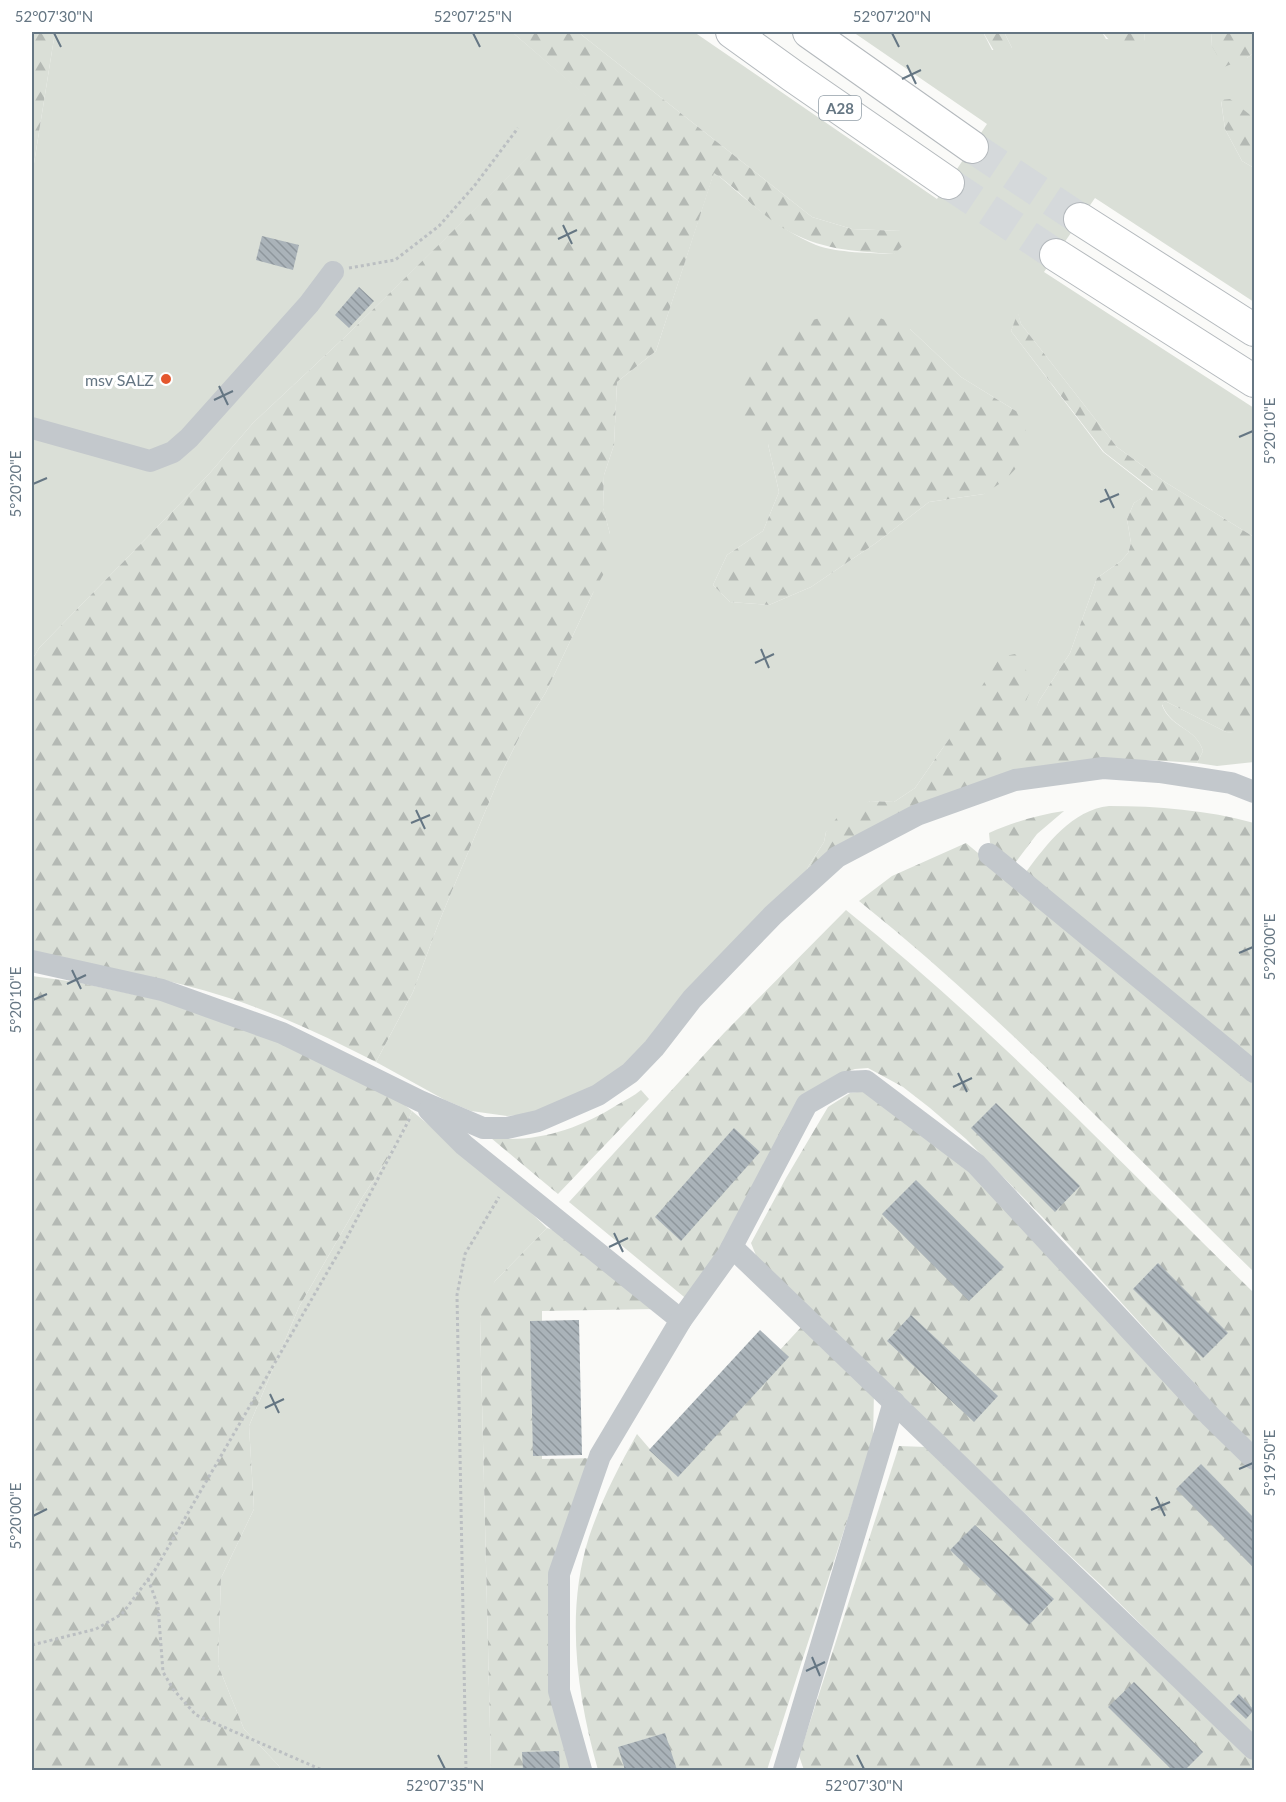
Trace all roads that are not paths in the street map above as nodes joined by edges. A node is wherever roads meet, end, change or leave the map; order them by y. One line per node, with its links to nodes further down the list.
1 (732, 32): 4 (highway, A28)
2 (809, 32): 3 (highway, A28)
3 (972, 147)
4 (948, 183)
5 (1080, 219): 8 (highway)
6 (1056, 255): 9 (highway)
7 (333, 272): 10 (lane)
8 (1254, 330)
9 (1254, 381)
10 (32, 428)
11 (1254, 792): 15 (lane)
12 (989, 854): 14 (lane)
13 (32, 961): 15 (lane)
14 (1254, 1072)
15 (420, 1101): 17 (lane)
16 (732, 1247): 17 (lane); 18 (lane); 19 (lane)
17 (681, 1320): 21 (lane)
18 (894, 1402): 20 (lane); 22 (lane)
19 (1254, 1459)
20 (1254, 1749)
21 (581, 1770)
22 (785, 1770)

